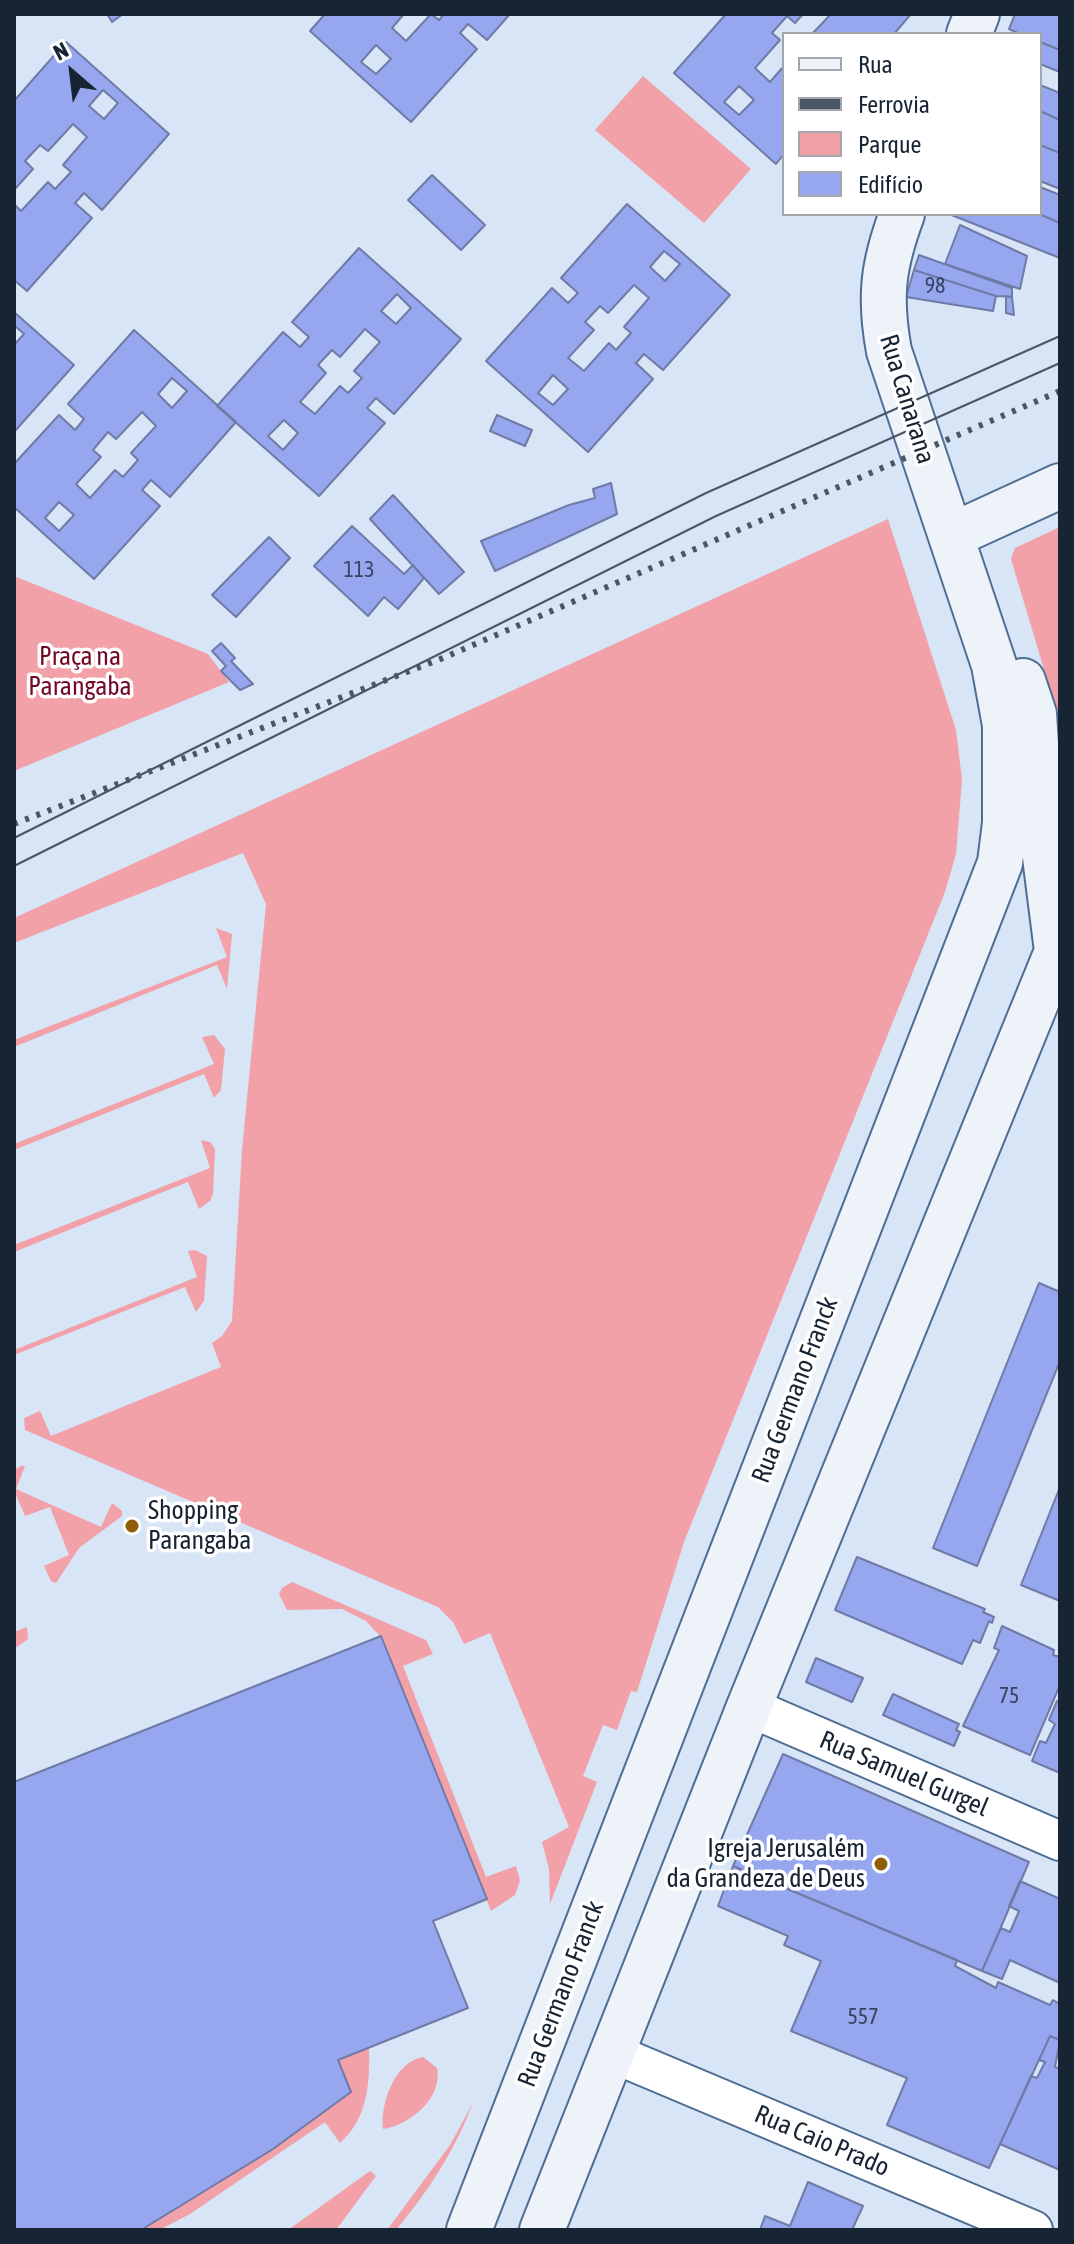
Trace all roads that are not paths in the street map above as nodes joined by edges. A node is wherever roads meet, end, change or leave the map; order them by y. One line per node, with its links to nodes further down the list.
1 (901, 216): 3 (main road, Rua Canarana)
2 (1060, 486): 3 (main road)
3 (951, 536): 4 (main road); 8 (main road, Rua Germano Franck)
4 (1059, 949): 5 (main road)
5 (749, 1707): 6 (street, Rua Samuel Gurgel); 7 (main road)
6 (1060, 1841)
7 (612, 2053): 9 (main road); 10 (street, Rua Caio Prado)
8 (469, 2230)
9 (542, 2230)
10 (1033, 2230)

